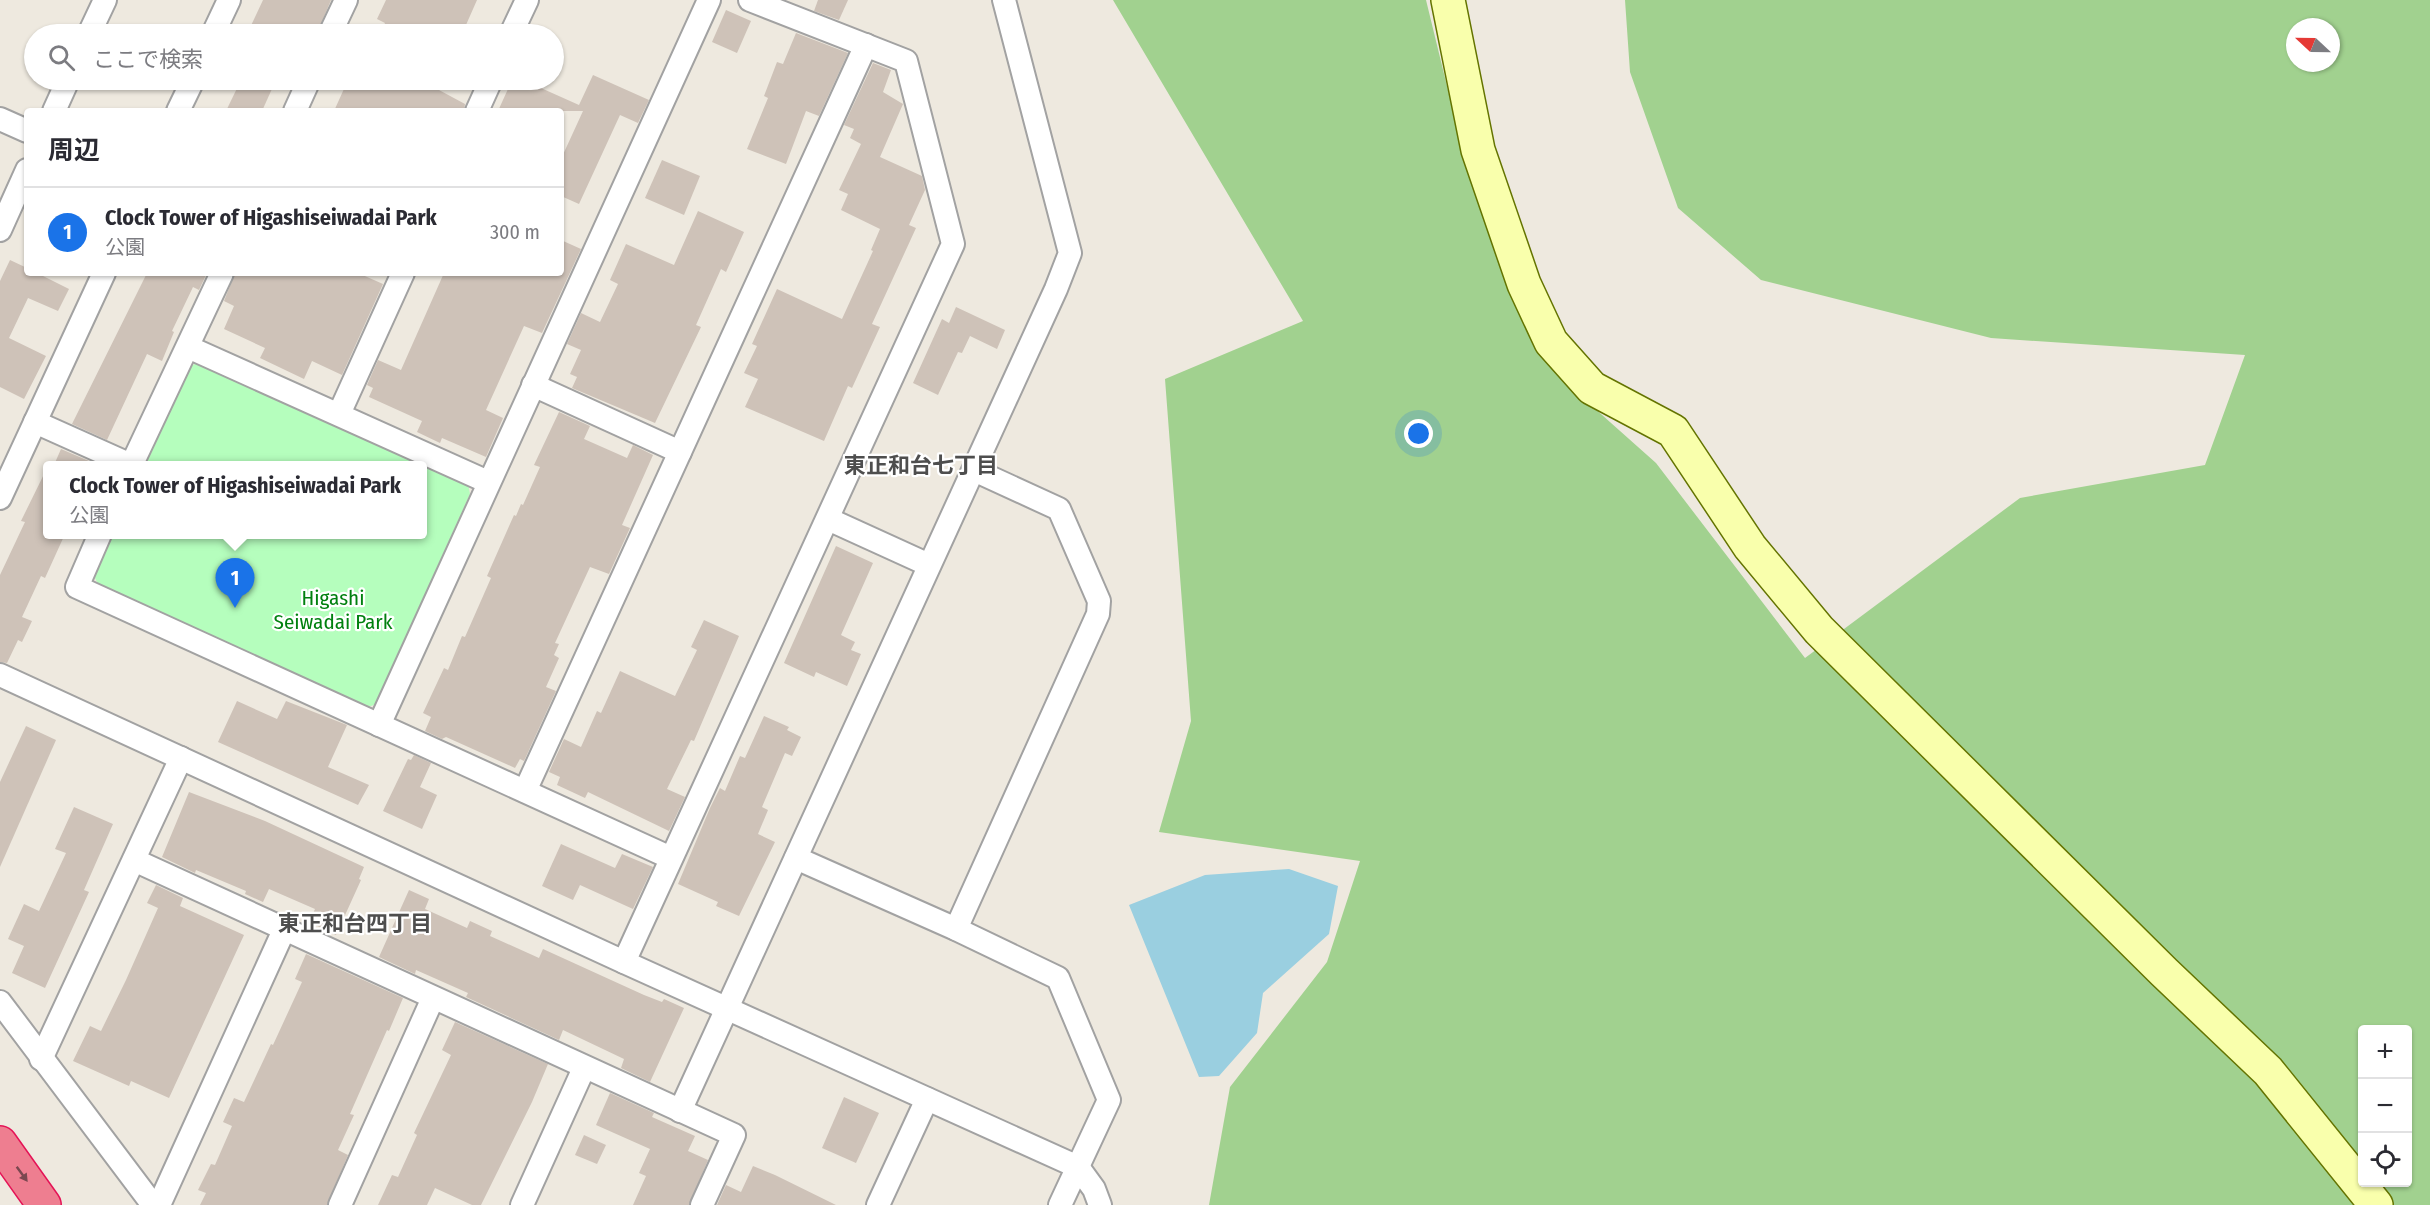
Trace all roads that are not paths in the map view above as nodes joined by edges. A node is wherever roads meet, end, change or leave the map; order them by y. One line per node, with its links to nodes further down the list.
1 (105, 0): 9 (street)
2 (229, 0): 10 (street)
3 (346, 0): 11 (street)
4 (527, 0): 12 (street)
5 (709, 0): 30 (street)
6 (750, 0): 13 (street)
7 (1004, 0): 36 (street)
8 (1448, 0): 70 (street)
9 (94, 24)
10 (218, 24)
11 (335, 24)
12 (516, 24)
13 (866, 45): 33 (street); 39 (street)
14 (63, 90): 18 (street)
15 (188, 90): 19 (street)
16 (304, 90): 20 (street)
17 (486, 90): 21 (street)
18 (55, 108)
19 (179, 108)
20 (296, 108)
21 (478, 108)
22 (0, 119): 23 (street)
23 (24, 130)
24 (24, 177): 25 (street)
25 (0, 230)
26 (103, 276): 32 (street)
27 (221, 276): 29 (street)
28 (402, 276): 31 (street)
29 (188, 347): 31 (street); 35 (street)
30 (533, 385): 33 (street); 37 (street)
31 (339, 414): 37 (street)
32 (35, 422): 34 (street); 38 (street)
33 (680, 452): 45 (street)
34 (122, 461)
35 (133, 461)
36 (974, 470): 41 (street); 49 (street)
37 (488, 482): 43 (street)
38 (0, 498)
39 (828, 519): 41 (street); 46 (street)
40 (98, 539): 43 (street)
41 (929, 565): 47 (street)
42 (0, 675): 44 (street)
43 (379, 725): 45 (street)
44 (181, 758): 48 (street); 51 (street)
45 (525, 791): 46 (street)
46 (671, 858): 51 (street)
47 (796, 858): 49 (street); 54 (street)
48 (134, 860): 50 (street); 55 (street)
49 (956, 929): 60 (street)
50 (284, 930): 52 (street); 63 (street)
51 (624, 962): 54 (street)
52 (433, 998): 56 (street); 64 (street)
53 (0, 1002): 55 (street)
54 (727, 1008): 57 (street); 58 (street)
55 (41, 1059): 62 (street)
56 (584, 1068): 58 (street); 65 (street)
57 (927, 1099): 60 (street); 67 (street)
58 (680, 1111): 66 (street)
59 (0, 1143): 61 (highway, one-way to 61)
60 (1078, 1167): 68 (street); 69 (street)
61 (44, 1205)
62 (153, 1205)
63 (159, 1205)
64 (340, 1205)
65 (522, 1205)
66 (702, 1205)
67 (879, 1205)
68 (1060, 1205)
69 (1100, 1205)
70 (2376, 1205)

